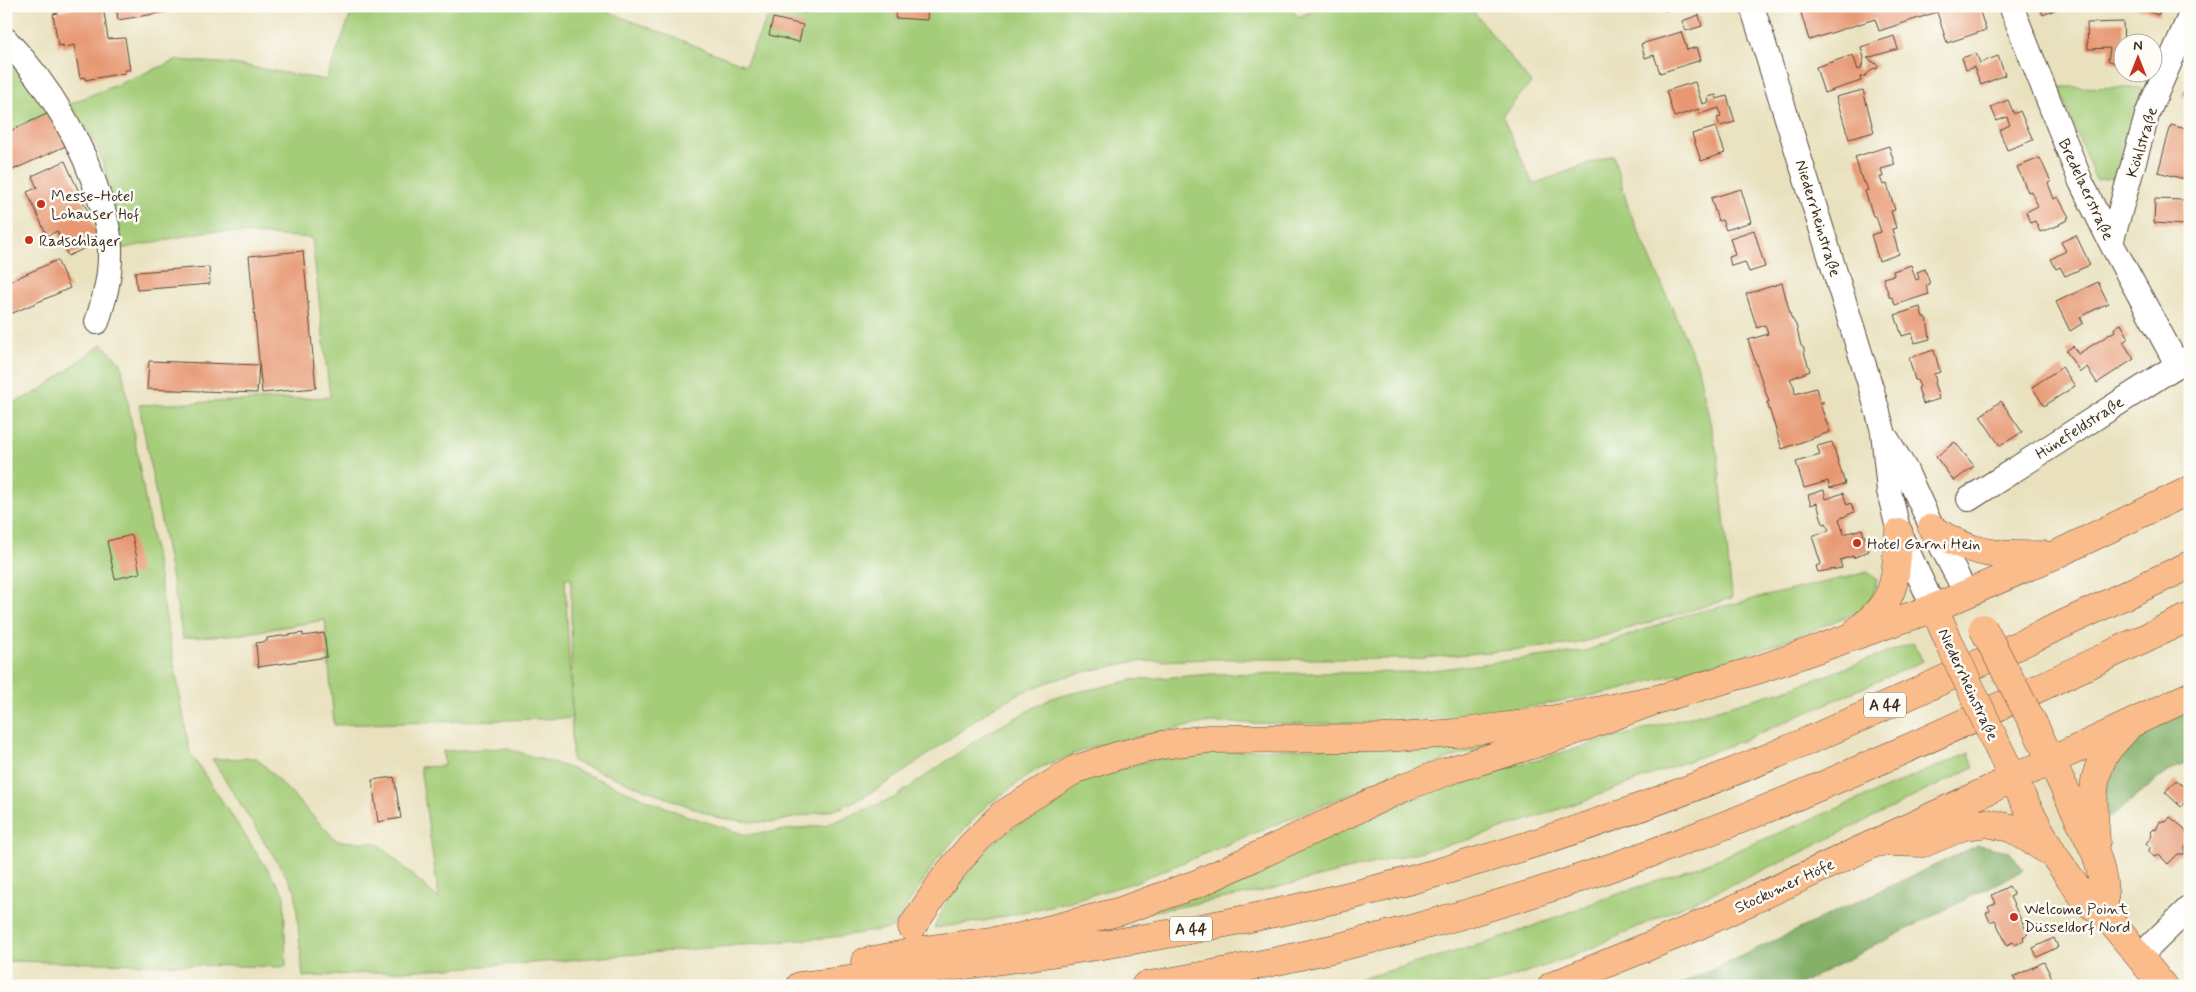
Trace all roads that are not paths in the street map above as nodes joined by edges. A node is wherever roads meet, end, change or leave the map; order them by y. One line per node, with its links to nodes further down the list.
1 (1752, 6): 8 (street, Niederrheinstraße)
2 (2012, 6): 5 (street, Bredelaerstraße)
3 (2190, 16): 5 (street, Köhlstraße)
4 (6, 40): 6 (street)
5 (2111, 243): 7 (street, Bredelaerstraße)
6 (97, 322)
7 (2183, 360): 10 (street, Hünefeldstraße)
8 (1883, 431): 11 (street, Niederrheinstraße); 12 (street, Niederrheinstraße)
9 (2190, 490): 13 (main road)
10 (1969, 499)
11 (1932, 528): 13 (main road); 15 (street, Niederrheinstraße)
12 (1899, 533): 16 (street, Niederrheinstraße); 18 (main road)
13 (2055, 555): 15 (main road)
14 (2190, 565): 32 (main road, A 44)
15 (1966, 593): 16 (main road); 22 (main road, Niederrheinstraße, bridge)
16 (1934, 608): 18 (main road); 23 (main road, Niederrheinstraße, bridge)
17 (2190, 617): 33 (main road)
18 (1849, 638): 20 (main road)
19 (2190, 696): 21 (main road, Stockumer Höfe)
20 (1662, 698): 29 (main road); 31 (main road)
21 (2130, 724): 22 (main road, Stockumer Höfe); 26 (main road)
22 (2051, 761): 23 (main road, Stockumer Höfe); 26 (main road, Niederrheinstraße)
23 (2013, 777): 24 (main road, Stockumer Höfe); 25 (main road, Niederrheinstraße)
24 (1875, 842): 25 (main road); 34 (main road, Stockumer Höfe)
25 (2053, 854): 28 (main road, Niederrheinstraße)
26 (2096, 854): 28 (main road, Niederrheinstraße)
27 (2190, 907): 30 (street)
28 (2104, 914): 30 (main road, Niederrheinstraße)
29 (912, 926)
30 (2139, 957): 35 (main road, Niederrheinstraße)
31 (784, 986)
32 (800, 986)
33 (1145, 986)
34 (1552, 986)
35 (2164, 986)

